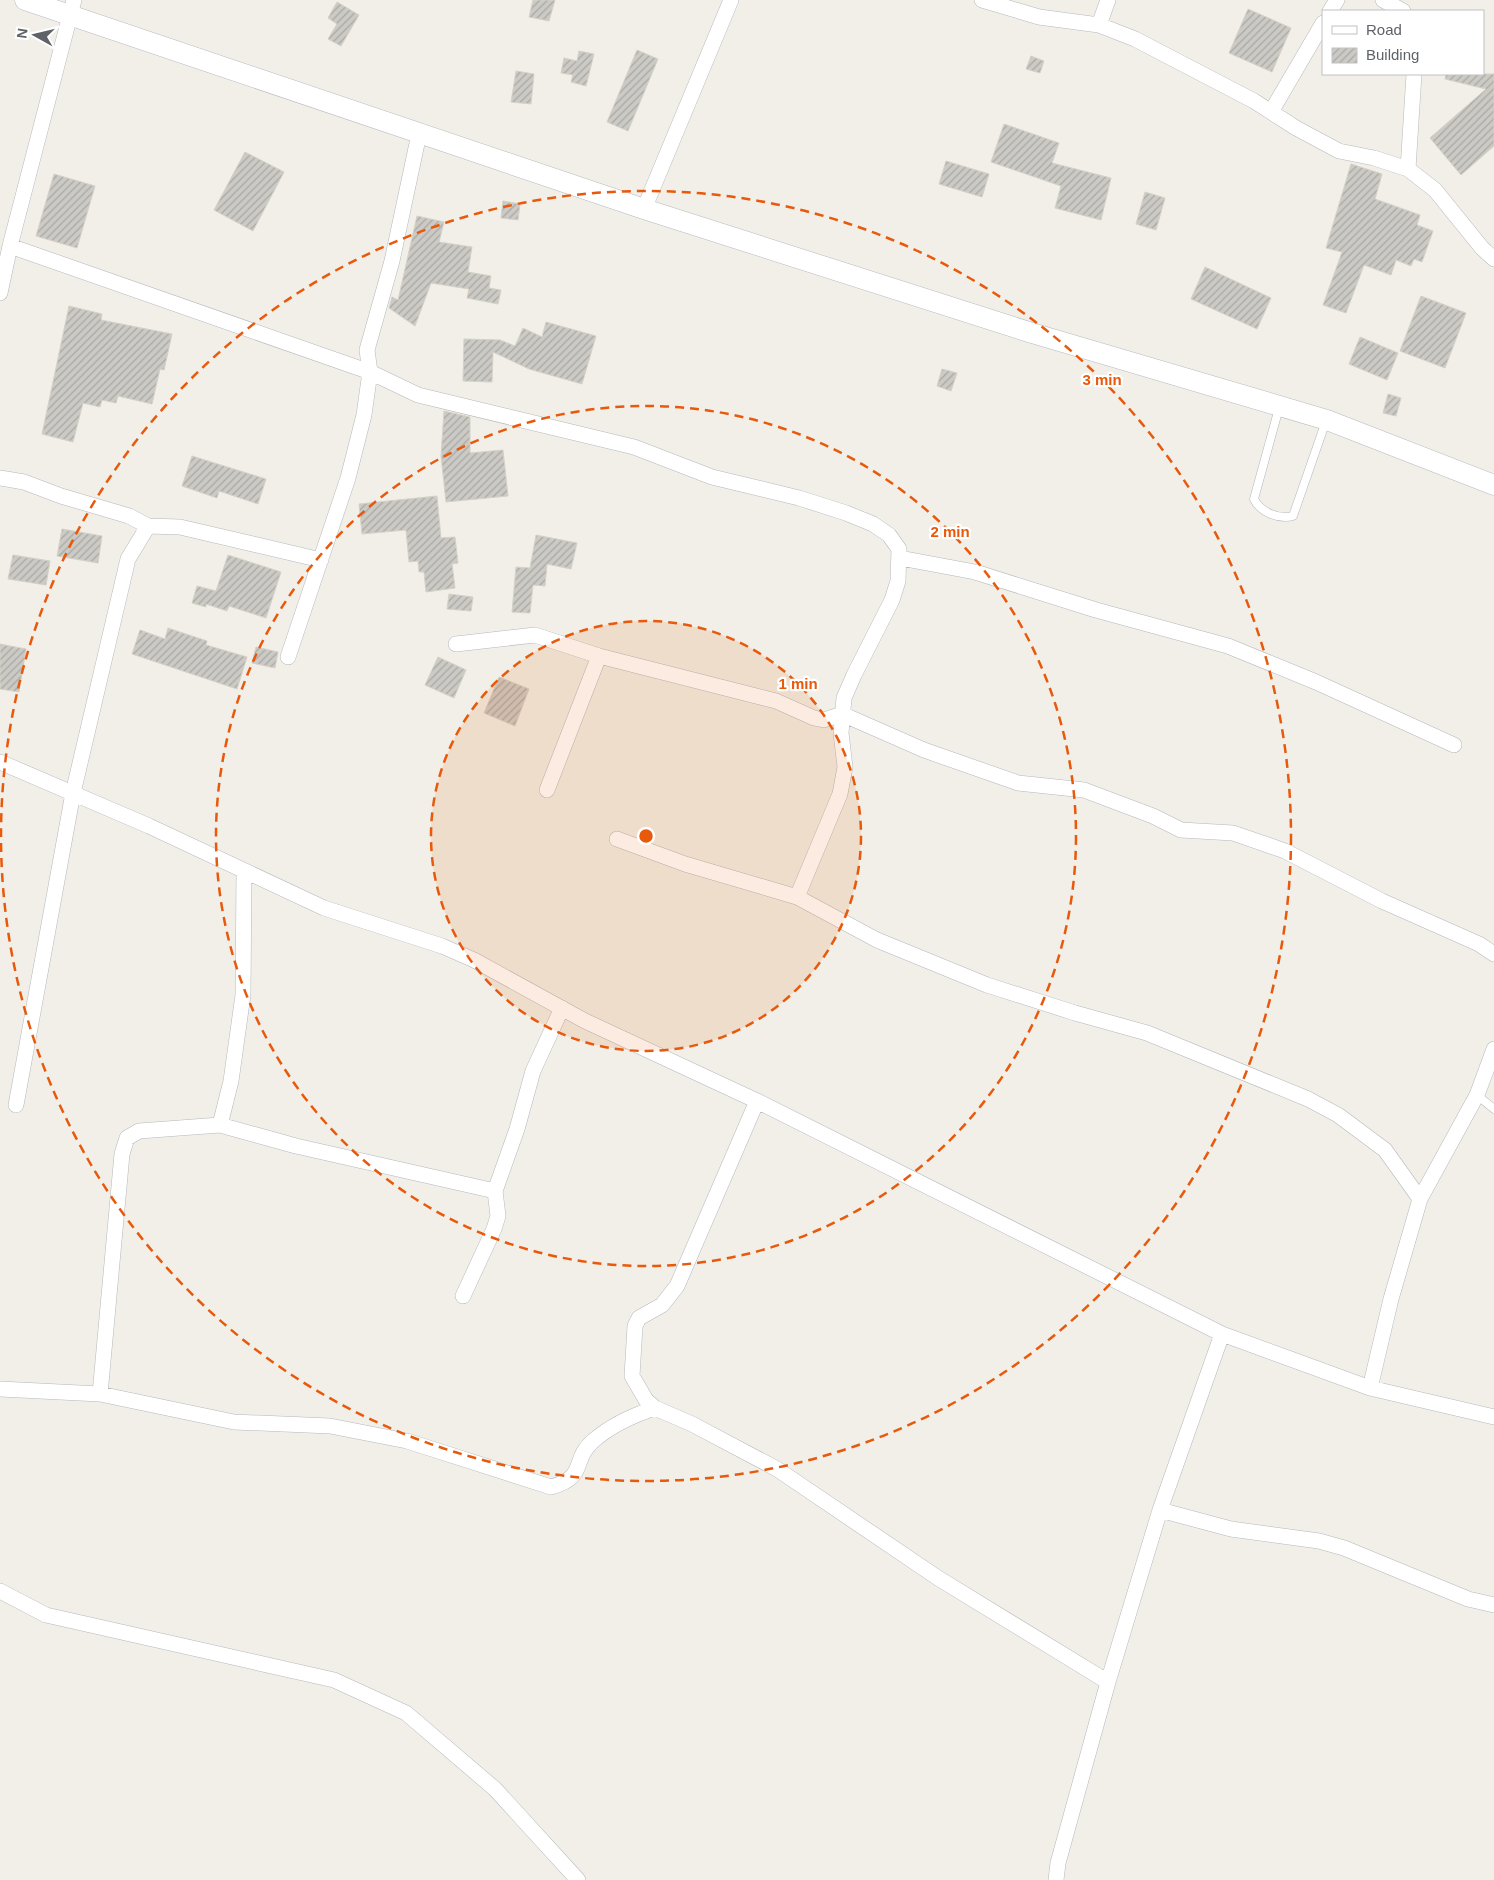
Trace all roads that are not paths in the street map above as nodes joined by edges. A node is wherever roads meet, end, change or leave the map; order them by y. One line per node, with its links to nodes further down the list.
1 (25, 0): 6 (main road)
2 (731, 0): 14 (street)
3 (982, 0): 8 (street)
4 (1108, 0): 8 (street)
5 (1383, 0): 7 (street)
6 (71, 8): 12 (main road); 15 (street)
7 (1401, 10)
8 (1099, 25): 11 (street)
9 (1322, 25): 11 (street)
10 (1414, 75): 13 (street)
11 (1271, 112): 13 (street)
12 (419, 134): 14 (main road); 18 (street)
13 (1408, 169): 16 (street)
14 (644, 209): 19 (main road)
15 (10, 246): 17 (street); 18 (street)
16 (1494, 259)
17 (0, 293)
18 (370, 372): 24 (street); 25 (street)
19 (1280, 406): 20 (main road); 20 (lane)
20 (1326, 420): 22 (main road)
21 (0, 478): 23 (street)
22 (1494, 485)
23 (148, 526): 25 (street); 33 (street)
24 (900, 558): 29 (street); 30 (street)
25 (321, 560): 28 (street)
26 (456, 644): 27 (street)
27 (599, 656): 29 (street); 32 (street)
28 (288, 657)
29 (842, 714): 36 (street); 37 (street)
30 (1454, 745)
31 (0, 762): 33 (street)
32 (548, 790)
33 (73, 793): 35 (street); 42 (street)
34 (618, 839): 36 (street)
35 (244, 871): 38 (street); 44 (street)
36 (797, 897): 46 (street)
37 (1494, 954)
38 (562, 1008): 41 (street); 45 (street)
39 (1494, 1049): 40 (street)
40 (1478, 1095): 43 (lane); 46 (street)
41 (756, 1101): 48 (street); 52 (street)
42 (16, 1105)
43 (1494, 1109)
44 (220, 1125): 45 (street); 51 (street)
45 (495, 1191): 47 (street)
46 (1420, 1199): 50 (street)
47 (463, 1296)
48 (1222, 1334): 50 (street); 54 (street)
49 (0, 1388): 51 (street)
50 (1370, 1388): 53 (street)
51 (100, 1394): 52 (street)
52 (655, 1408): 57 (street)
53 (1494, 1417)
54 (1160, 1510): 56 (street); 57 (street)
55 (0, 1591): 58 (street)
56 (1494, 1605)
57 (1108, 1682): 59 (street)
58 (578, 1880)
59 (1056, 1880)

